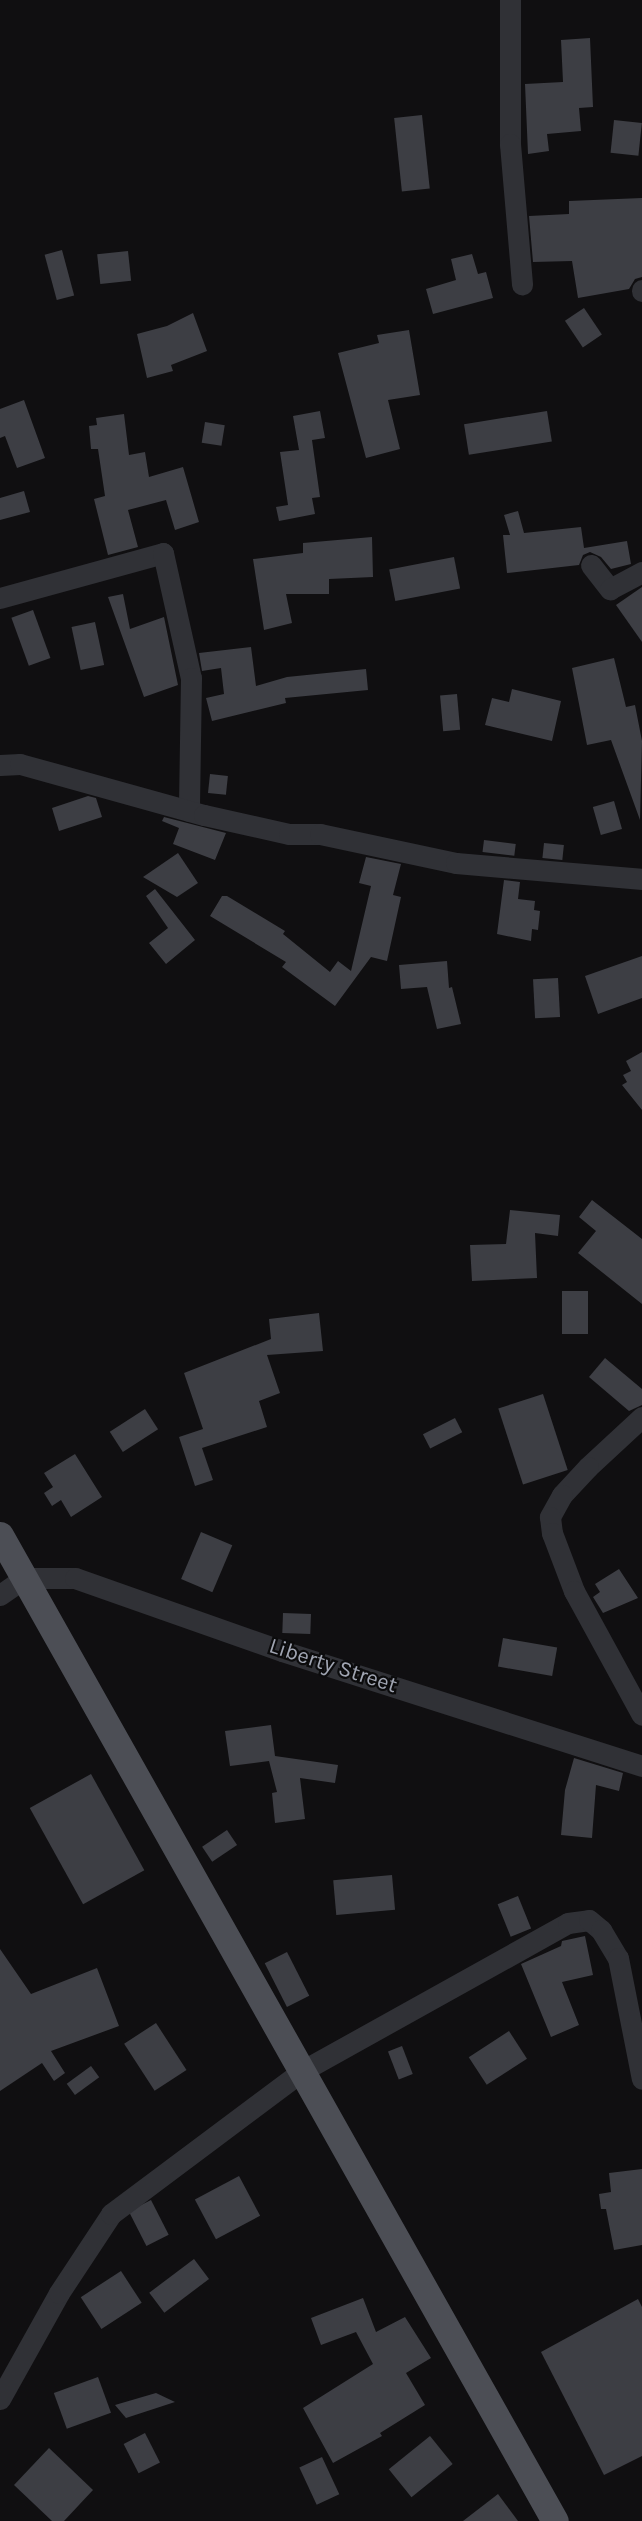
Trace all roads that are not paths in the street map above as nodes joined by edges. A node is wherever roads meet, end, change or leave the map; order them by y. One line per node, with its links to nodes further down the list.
1 (510, 0): 2 (street)
2 (522, 284)
3 (591, 565): 4 (street)
4 (642, 572)
5 (0, 598): 7 (street)
6 (0, 765): 7 (street)
7 (189, 811): 8 (street)
8 (642, 879)
9 (642, 1417): 13 (street)
10 (0, 1535): 11 (main road)
11 (24, 1578): 12 (street); 14 (street, Liberty Street); 15 (main road)
12 (0, 1595)
13 (642, 1715)
14 (642, 1766)
15 (302, 2071): 16 (street); 17 (street); 18 (main road)
16 (642, 2079)
17 (0, 2399)
18 (555, 2521)

